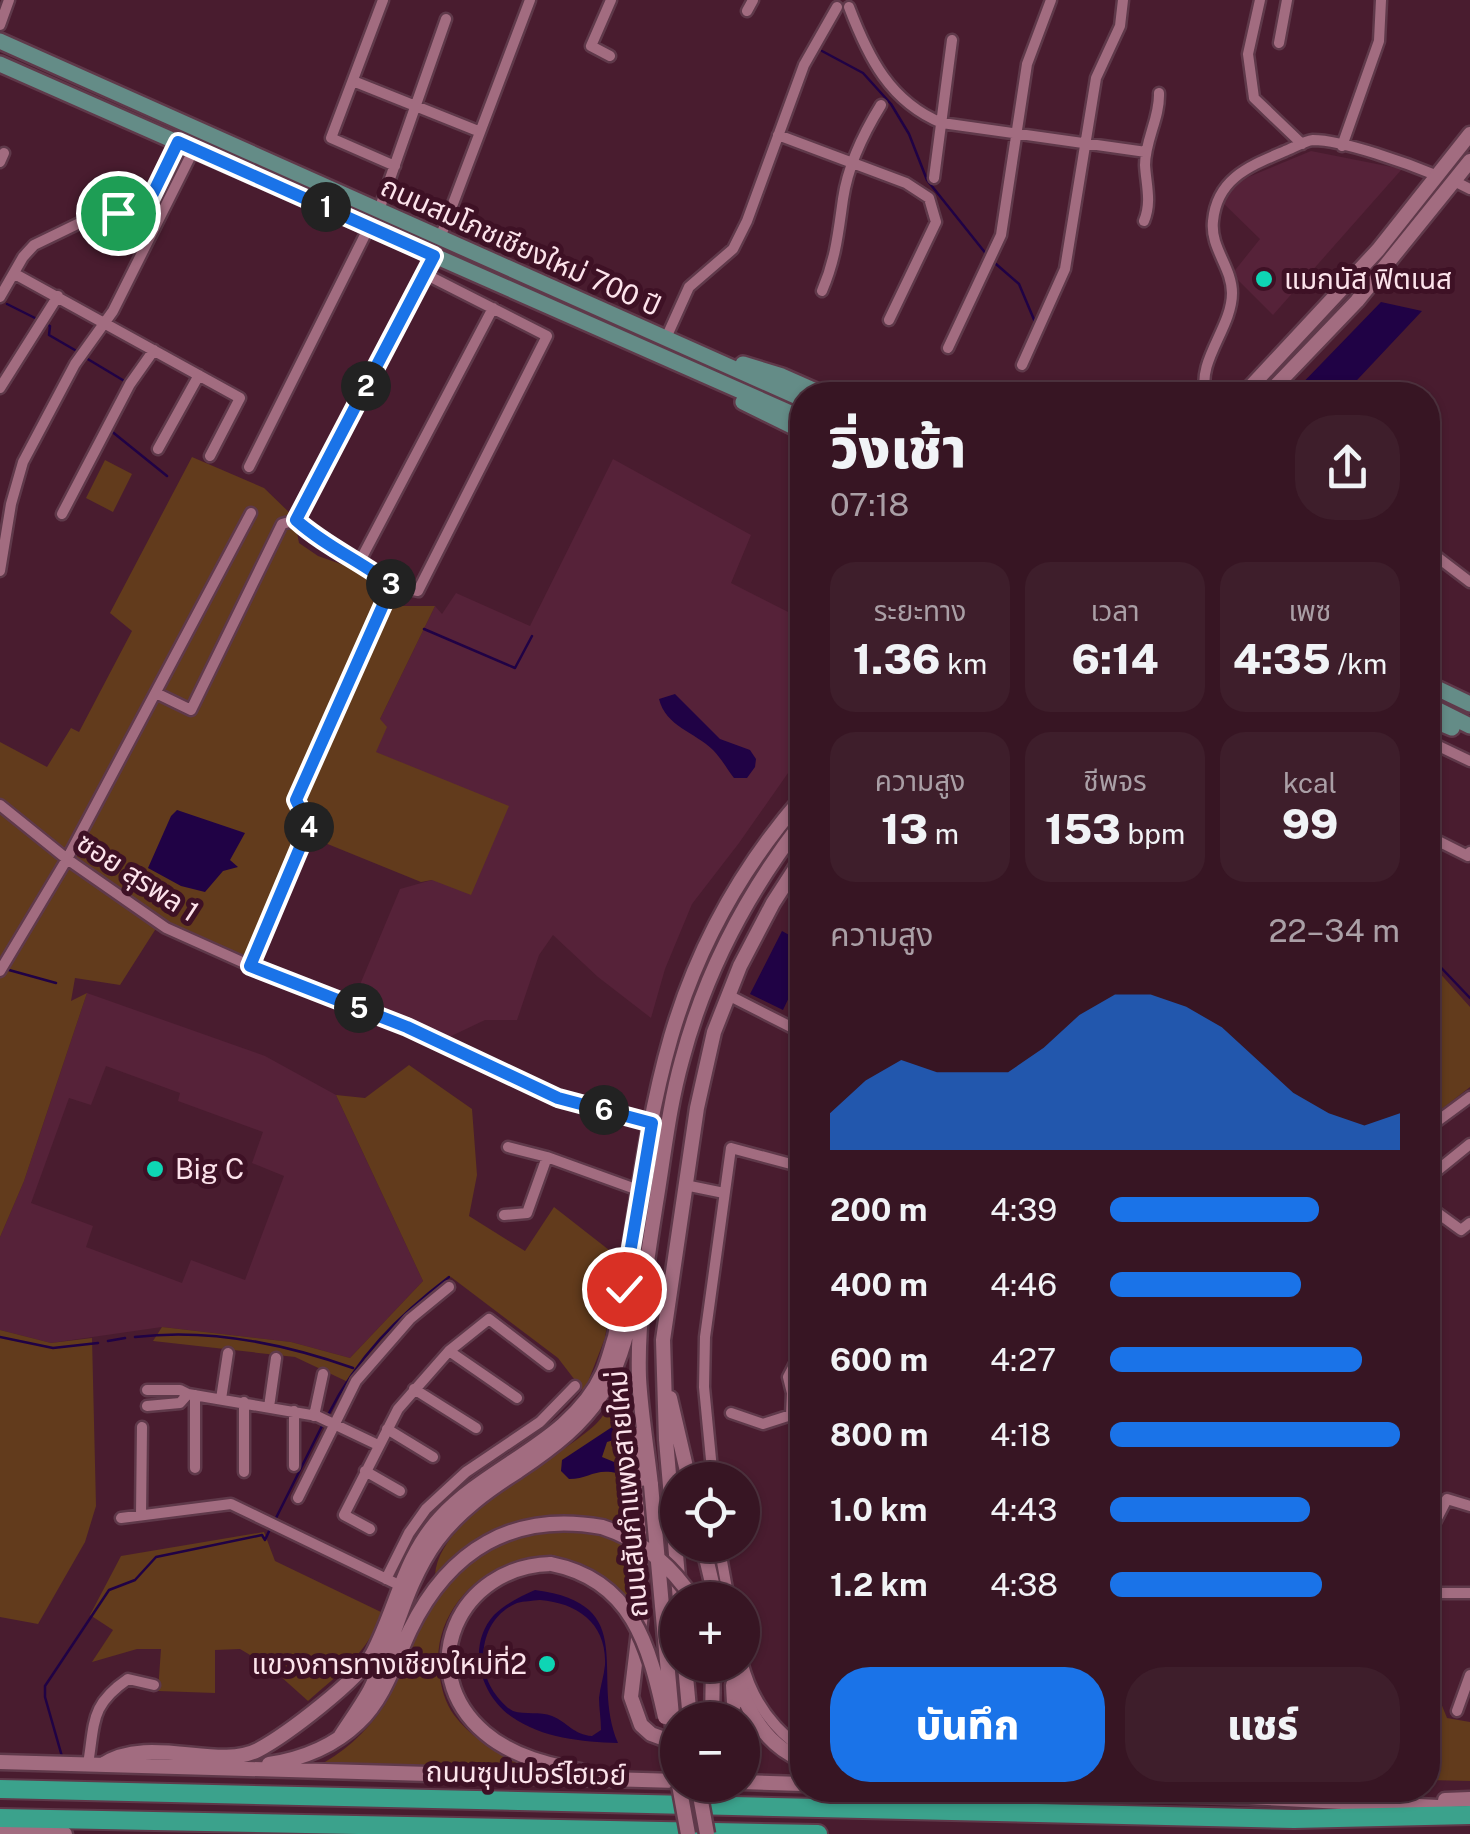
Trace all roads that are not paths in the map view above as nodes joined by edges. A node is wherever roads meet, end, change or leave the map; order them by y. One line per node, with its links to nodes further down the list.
1 (9, 0): 12 (street)
2 (383, 0): 18 (street)
3 (530, 0): 23 (street)
4 (1052, 0): 24 (street)
5 (1123, 0): 28 (street)
6 (1260, 0): 29 (street)
7 (1288, 0): 15 (street)
8 (1381, 0): 30 (street)
9 (610, 4): 16 (street)
10 (843, 4): 22 (street); 26 (street)
11 (446, 19): 21 (street)
12 (0, 25)
13 (952, 40): 22 (street)
14 (0, 41): 40 (main road, ถนนสมโภชเชียงใหม่ 700 ปี)
15 (1279, 43)
16 (610, 56)
17 (0, 64): 27 (main road, ถนนสมโภชเชียงใหม่ 700 ปี)
18 (353, 81): 21 (street); 35 (street)
19 (1160, 93): 32 (street)
20 (881, 105): 34 (street)
21 (416, 106): 23 (street); 35 (street)
22 (942, 123): 24 (street); 37 (street)
23 (478, 131): 43 (street)
24 (1017, 134): 28 (street); 55 (street)
25 (1470, 134): 36 (main road)
26 (778, 135): 34 (street); 54 (street)
27 (178, 142): 31 (main road, ถนนสมโภชเชียงใหม่ 700 ปี); 46 (street)
28 (1086, 144): 32 (street); 57 (street)
29 (1302, 144): 30 (street); 61 (street)
30 (1342, 146): 36 (street)
31 (194, 150): 42 (main road, ถนนสมโภชเชียงใหม่ 700 ปี); 53 (street)
32 (1146, 152): 41 (street)
33 (1470, 161): 38 (main road)
34 (852, 163): 48 (street); 52 (street)
35 (395, 166): 40 (street)
36 (1438, 176): 44 (main road)
37 (934, 178)
38 (1454, 181): 39 (street); 44 (main road)
39 (1470, 189)
40 (379, 210): 43 (main road, ถนนสมโภชเชียงใหม่ 700 ปี)
41 (1144, 220)
42 (369, 226): 45 (main road, ถนนสมโภชเชียงใหม่ 700 ปี); 70 (street)
43 (440, 238): 54 (main road, ถนนสมโภชเชียงใหม่ 700 ปี)
44 (1394, 243): 62 (main road); 63 (main road)
45 (434, 256): 47 (street); 58 (main road, ถนนสมโภชเชียงใหม่ 700 ปี)
46 (15, 274): 49 (street); 50 (street)
47 (424, 274): 51 (street); 73 (street)
48 (822, 291)
49 (58, 296): 53 (street); 64 (street)
50 (0, 297)
51 (493, 308): 74 (street); 78 (street)
52 (890, 320)
53 (106, 322): 56 (street); 76 (street)
54 (666, 338): 58 (main road, ถนนสมโภชเชียงใหม่ 700 ปี)
55 (948, 348)
56 (154, 350): 59 (street); 72 (street)
57 (1022, 365)
58 (706, 366): 60 (main road); 65 (main road, ถนนสมโภชเชียงใหม่ 700 ปี); 66 (main road, ถนนสมโภชเชียงใหม่ 700 ปี); 67 (main road)
59 (200, 375): 68 (street); 69 (street)
60 (794, 382)
61 (1203, 382)
62 (1255, 382)
63 (1279, 382)
64 (0, 388)
65 (790, 395)
66 (790, 412)
67 (790, 425)
68 (158, 450)
69 (210, 456)
70 (249, 467)
71 (251, 513): 81 (street)
72 (62, 514)
73 (296, 520): 74 (street); 81 (street)
74 (360, 561): 78 (street)
75 (1440, 562): 77 (street)
76 (0, 571)
77 (1470, 582)
78 (392, 585): 100 (street)
79 (1440, 683): 82 (main road)
80 (1440, 690): 82 (main road)
81 (158, 694): 95 (street)
82 (1466, 702)
83 (1440, 713): 85 (main road)
84 (1440, 721): 85 (main road)
85 (1470, 729)
86 (1440, 747): 87 (street)
87 (1470, 761)
88 (0, 805): 95 (street, ซอย สุรพล 1)
89 (790, 812): 91 (main road)
90 (790, 817): 91 (main road)
91 (781, 822): 99 (main road)
92 (790, 838): 103 (main road, ถนนสันกำแพงสายใหม่)
93 (1440, 842): 94 (street)
94 (1470, 852)
95 (67, 860): 100 (street, ซอย สุรพล 1); 101 (street)
96 (790, 874): 97 (main road, ถนนสันกำแพงสายใหม่)
97 (786, 880): 98 (street); 102 (main road, ถนนสันกำแพงสายใหม่)
98 (790, 882)
99 (700, 958): 103 (main road); 107 (main road)
100 (250, 966): 107 (street, ซอย สุรพล 1)
101 (0, 971)
102 (728, 995): 104 (street); 114 (main road, ถนนสันกำแพงสายใหม่)
103 (696, 1015): 105 (main road, ถนนสันกำแพงสายใหม่)
104 (790, 1026)
105 (674, 1091): 107 (main road); 120 (main road, ถนนสันกำแพงสายใหม่)
106 (1470, 1097): 108 (street)
107 (653, 1118): 115 (main road)
108 (1440, 1119)
109 (1470, 1144): 113 (street)
110 (508, 1147): 111 (street)
111 (547, 1157): 115 (street); 118 (street)
112 (790, 1164): 116 (street)
113 (1440, 1168)
114 (685, 1185): 116 (street); 125 (main road, ถนนสันกำแพงสายใหม่)
115 (641, 1191): 142 (main road)
116 (724, 1193): 150 (street)
117 (1440, 1213): 119 (street)
118 (504, 1215)
119 (1466, 1227)
120 (651, 1238): 128 (main road, ถนนสันกำแพงสายใหม่); 175 (main road)
121 (449, 1286): 143 (street)
122 (449, 1351): 126 (street); 130 (street); 133 (street)
123 (228, 1353): 134 (street)
124 (276, 1358): 137 (street)
125 (662, 1363): 149 (main road); 163 (main road, ถนนสันกำแพงสายใหม่, bridge)
126 (550, 1365)
127 (323, 1374): 140 (street)
128 (639, 1380): 172 (main road, ถนนสันกำแพงสายใหม่, bridge); 174 (main road)
129 (575, 1386): 142 (street)
130 (414, 1389): 145 (street); 146 (street)
131 (147, 1390): 132 (street)
132 (191, 1394): 134 (street); 136 (street); 152 (street)
133 (517, 1398)
134 (221, 1399): 135 (street)
135 (244, 1402): 137 (street); 154 (street)
136 (147, 1406)
137 (270, 1406): 138 (street)
138 (294, 1411): 140 (street); 151 (street)
139 (731, 1412): 141 (street)
140 (315, 1416): 143 (street)
141 (790, 1418)
142 (555, 1420): 162 (main road)
143 (331, 1423): 147 (street); 156 (street)
144 (142, 1427): 159 (street)
145 (476, 1428)
146 (387, 1429): 147 (street); 148 (street)
147 (378, 1445): 153 (street)
148 (434, 1457)
149 (685, 1462)
150 (711, 1462)
151 (294, 1466)
152 (196, 1468)
153 (365, 1471): 155 (street); 161 (street)
154 (244, 1472)
155 (400, 1491)
156 (298, 1498)
157 (1470, 1506): 158 (street)
158 (1440, 1513)
159 (141, 1515): 160 (street); 162 (street)
160 (121, 1518)
161 (370, 1529)
162 (392, 1582): 179 (main road)
163 (678, 1582)
164 (680, 1582): 175 (main road, bridge)
165 (1440, 1593): 166 (street)
166 (1470, 1593)
167 (1470, 1675): 173 (street)
168 (737, 1682): 177 (main road)
169 (751, 1682): 176 (street)
170 (154, 1685): 179 (street)
171 (661, 1702): 182 (main road, bridge)
172 (671, 1702)
173 (1457, 1711)
174 (660, 1737)
175 (340, 1738): 180 (main road)
176 (790, 1740)
177 (790, 1753)
178 (0, 1762): 179 (main road)
179 (95, 1764): 180 (main road)
180 (200, 1768): 182 (main road)
181 (660, 1779): 182 (main road)
182 (642, 1780)
183 (760, 1783): 184 (main road)
184 (790, 1784)
185 (0, 1789): 194 (highway, ถนนซุปเปอร์ไฮเวย์)
186 (1470, 1799): 187 (main road)
187 (1440, 1800)
188 (682, 1802): 198 (main road, ถนนสันกำแพงสายใหม่, bridge)
189 (702, 1802): 199 (main road, bridge)
190 (709, 1802): 199 (main road, bridge)
191 (1359, 1802): 193 (main road)
192 (1409, 1802): 193 (main road)
193 (1389, 1803): 194 (main road)
194 (1470, 1812)
195 (0, 1818): 200 (highway, ถนนซุปเปอร์ไฮเวย์)
196 (0, 1832): 197 (main road)
197 (65, 1834)
198 (688, 1834)
199 (709, 1834)
200 (818, 1834)

